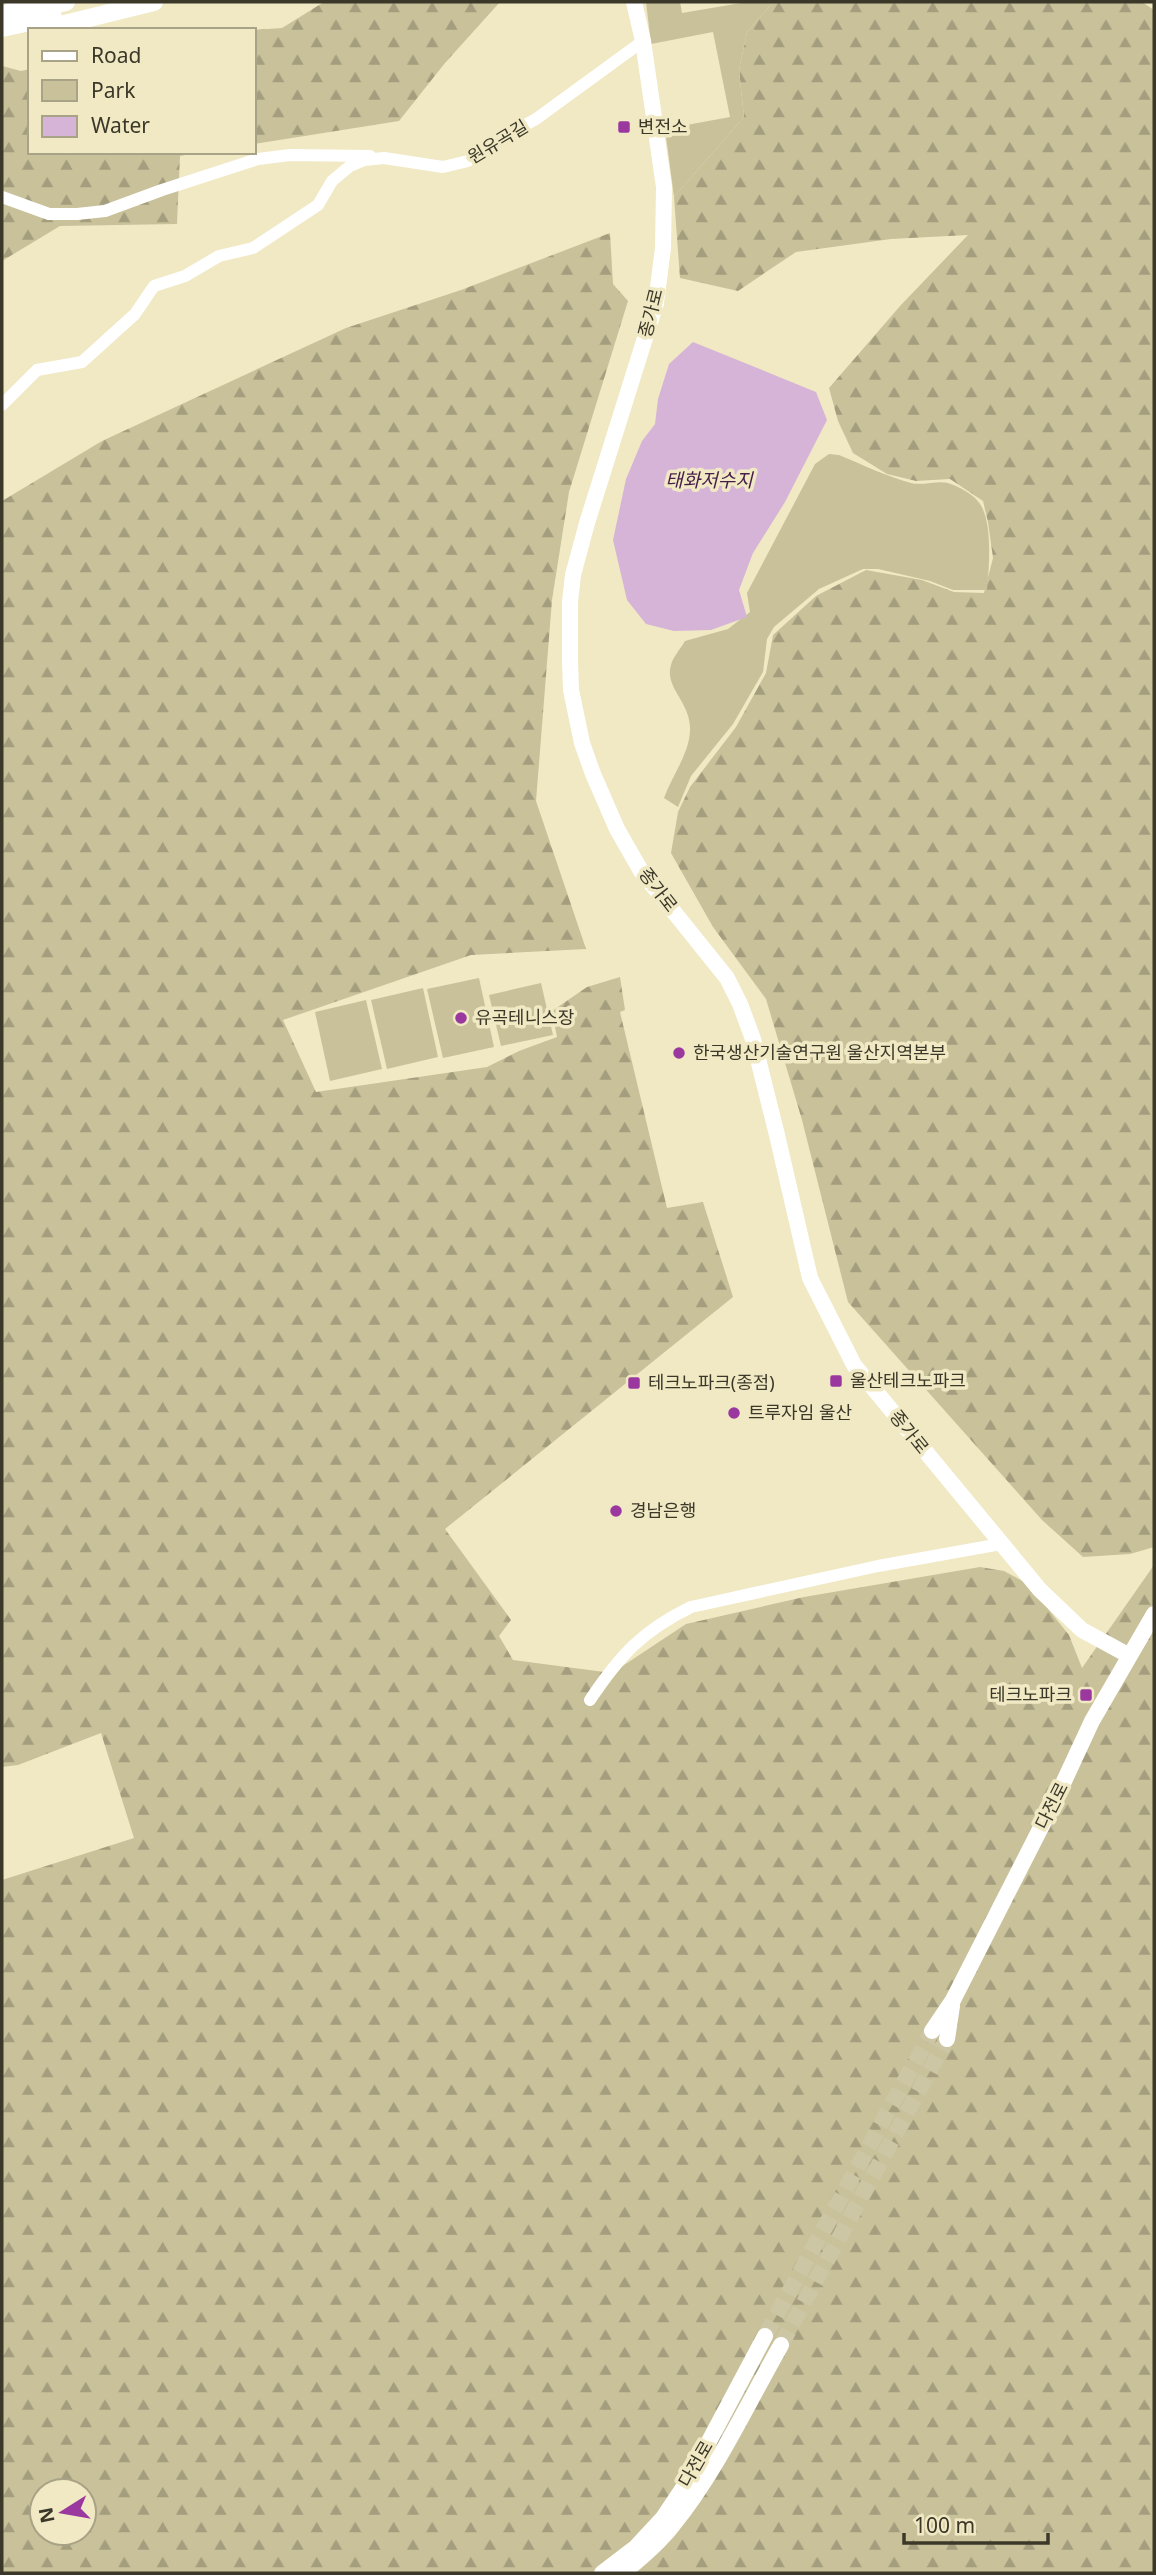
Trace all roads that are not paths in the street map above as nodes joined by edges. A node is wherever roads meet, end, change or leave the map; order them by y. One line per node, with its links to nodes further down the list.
1 (30, 2): 6 (highway)
2 (66, 2): 6 (highway)
3 (115, 2): 7 (highway)
4 (154, 2): 8 (highway)
5 (634, 2): 11 (main road, 종가로)
6 (2, 17)
7 (2, 28)
8 (48, 28)
9 (28, 32): 10 (highway)
10 (2, 35)
11 (643, 41): 12 (street, 원유곡길); 15 (main road, 종가로)
12 (384, 158): 13 (street); 14 (street, 원유곡길)
13 (2, 197)
14 (2, 405)
15 (1000, 1544): 17 (main road, 종가로); 18 (street)
16 (1154, 1614): 17 (main road, 다전로)
17 (1128, 1655): 19 (main road, 다전로)
18 (590, 1700)
19 (953, 2000): 20 (main road, 다전로); 21 (main road, 다전로)
20 (932, 2031)
21 (947, 2039)
22 (765, 2336): 24 (main road, 다전로)
23 (780, 2345): 25 (main road, 다전로)
24 (602, 2573)
25 (623, 2573)

